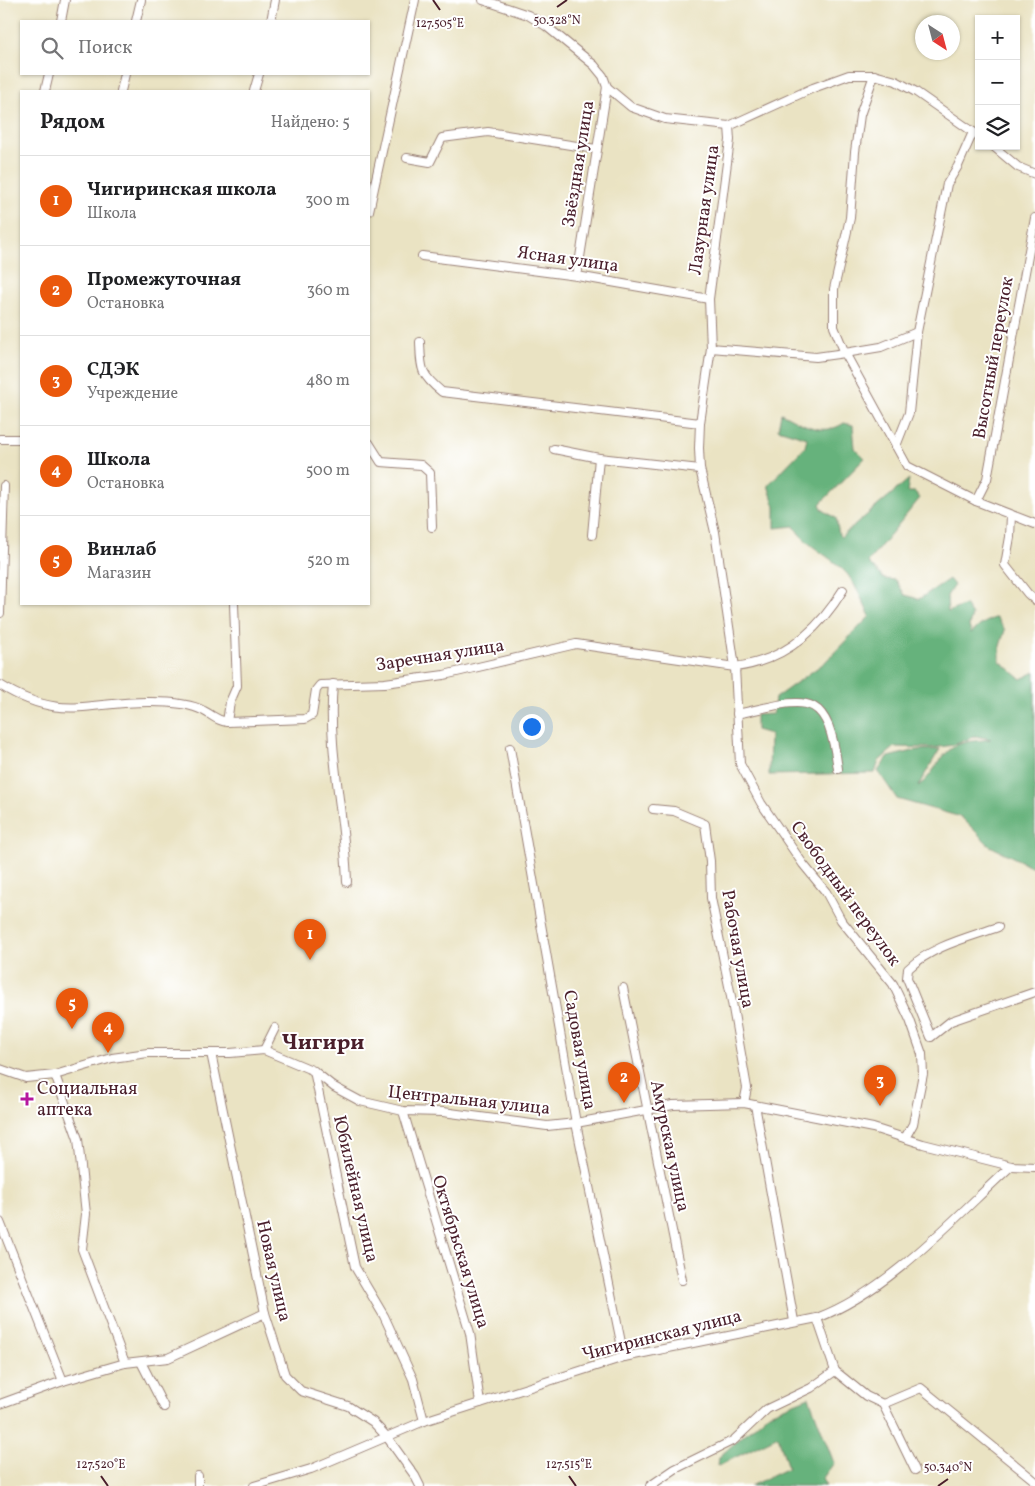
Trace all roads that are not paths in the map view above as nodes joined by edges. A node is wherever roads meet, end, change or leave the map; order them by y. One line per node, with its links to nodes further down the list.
1 (66, 0): 6 (street)
2 (141, 0): 7 (street)
3 (275, 0): 8 (street)
4 (415, 0): 24 (street)
5 (483, 0): 13 (street)
6 (61, 20)
7 (136, 20)
8 (271, 20)
9 (49, 75): 14 (street)
10 (125, 75): 15 (street)
11 (259, 75): 16 (street)
12 (874, 75): 17 (street); 18 (street); 32 (street)
13 (607, 88): 17 (street); 20 (street, Звёздная улица)
14 (45, 90)
15 (121, 90)
16 (254, 90)
17 (729, 126): 28 (street, Лазурная улица)
18 (975, 133)
19 (975, 136): 29 (street)
20 (596, 149): 22 (street); 27 (street, Звёздная улица)
21 (998, 150): 23 (street)
22 (407, 158)
23 (1035, 174)
24 (370, 206)
25 (1035, 218): 42 (street, Высотный переулок)
26 (422, 256): 27 (street, Ясная улица)
27 (577, 276): 28 (street, Ясная улица)
28 (709, 298): 31 (street)
29 (917, 332): 32 (street); 37 (street)
30 (420, 342): 33 (street)
31 (711, 348): 32 (street); 33 (street)
32 (845, 353): 37 (street)
33 (700, 424): 40 (street)
34 (0, 439): 35 (street)
35 (20, 439)
36 (370, 445): 45 (street)
37 (896, 446): 42 (street)
38 (554, 449): 39 (street)
39 (599, 458): 40 (street); 46 (street)
40 (700, 469): 51 (street)
41 (4, 486): 50 (street)
42 (976, 501): 43 (street)
43 (1011, 515): 44 (street); 48 (street)
44 (1035, 524)
45 (432, 527)
46 (592, 535)
47 (842, 590): 51 (street, Заречная улица)
48 (1035, 600)
49 (234, 605): 55 (street)
50 (0, 613)
51 (735, 667): 52 (street, Заречная улица); 54 (street, Свободный переулок)
52 (333, 684): 55 (street); 59 (street)
53 (0, 685): 55 (street)
54 (738, 714): 57 (street); 74 (street, Свободный переулок)
55 (227, 722)
56 (510, 748): 73 (street, Садовая улица)
57 (838, 769)
58 (653, 809): 69 (street, Рабочая улица)
59 (347, 882)
60 (998, 927): 62 (street)
61 (623, 988): 71 (street, Амурская улица)
62 (1035, 992)
63 (275, 1028): 64 (street)
64 (264, 1050): 65 (street, Центральная улица); 67 (street, Центральная улица)
65 (211, 1053): 68 (street, Центральная улица); 79 (street, Новая улица)
66 (0, 1069): 68 (street, Центральная улица)
67 (314, 1071): 72 (street, Центральная улица); 91 (street, Юбилейная улица)
68 (55, 1075): 84 (street)
69 (744, 1103): 70 (street, Центральная улица); 71 (street, Центральная улица)
70 (755, 1105): 74 (street, Центральная улица); 81 (street)
71 (646, 1110): 73 (street, Центральная улица); 78 (street, Амурская улица)
72 (403, 1111): 73 (street, Центральная улица); 88 (street, Октябрьская улица)
73 (576, 1123): 82 (street, Садовая улица)
74 (905, 1138): 75 (street, Центральная улица)
75 (1012, 1166): 76 (street, Центральная улица); 80 (street, Чигиринская улица)
76 (1035, 1167)
77 (0, 1222): 86 (street)
78 (682, 1280)
79 (265, 1313): 83 (street); 92 (street, Новая улица)
80 (817, 1318): 81 (street, Чигиринская улица); 85 (street)
81 (794, 1321): 82 (street, Чигиринская улица)
82 (624, 1357): 88 (street, Чигиринская улица)
83 (141, 1362): 84 (street); 90 (street)
84 (126, 1363): 86 (street)
85 (835, 1371): 89 (street); 99 (street)
86 (64, 1381): 87 (street)
87 (0, 1404)
88 (480, 1404): 91 (street, Чигиринская улица)
89 (883, 1404): 93 (street); 95 (street)
90 (164, 1407)
91 (424, 1420): 92 (street, Чигиринская улица)
92 (387, 1436): 97 (street, Чигиринская улица); 98 (street, Новая улица)
93 (915, 1470)
94 (198, 1476): 96 (street)
95 (1035, 1480)
96 (198, 1486)
97 (254, 1486)
98 (420, 1486)
99 (650, 1486)

